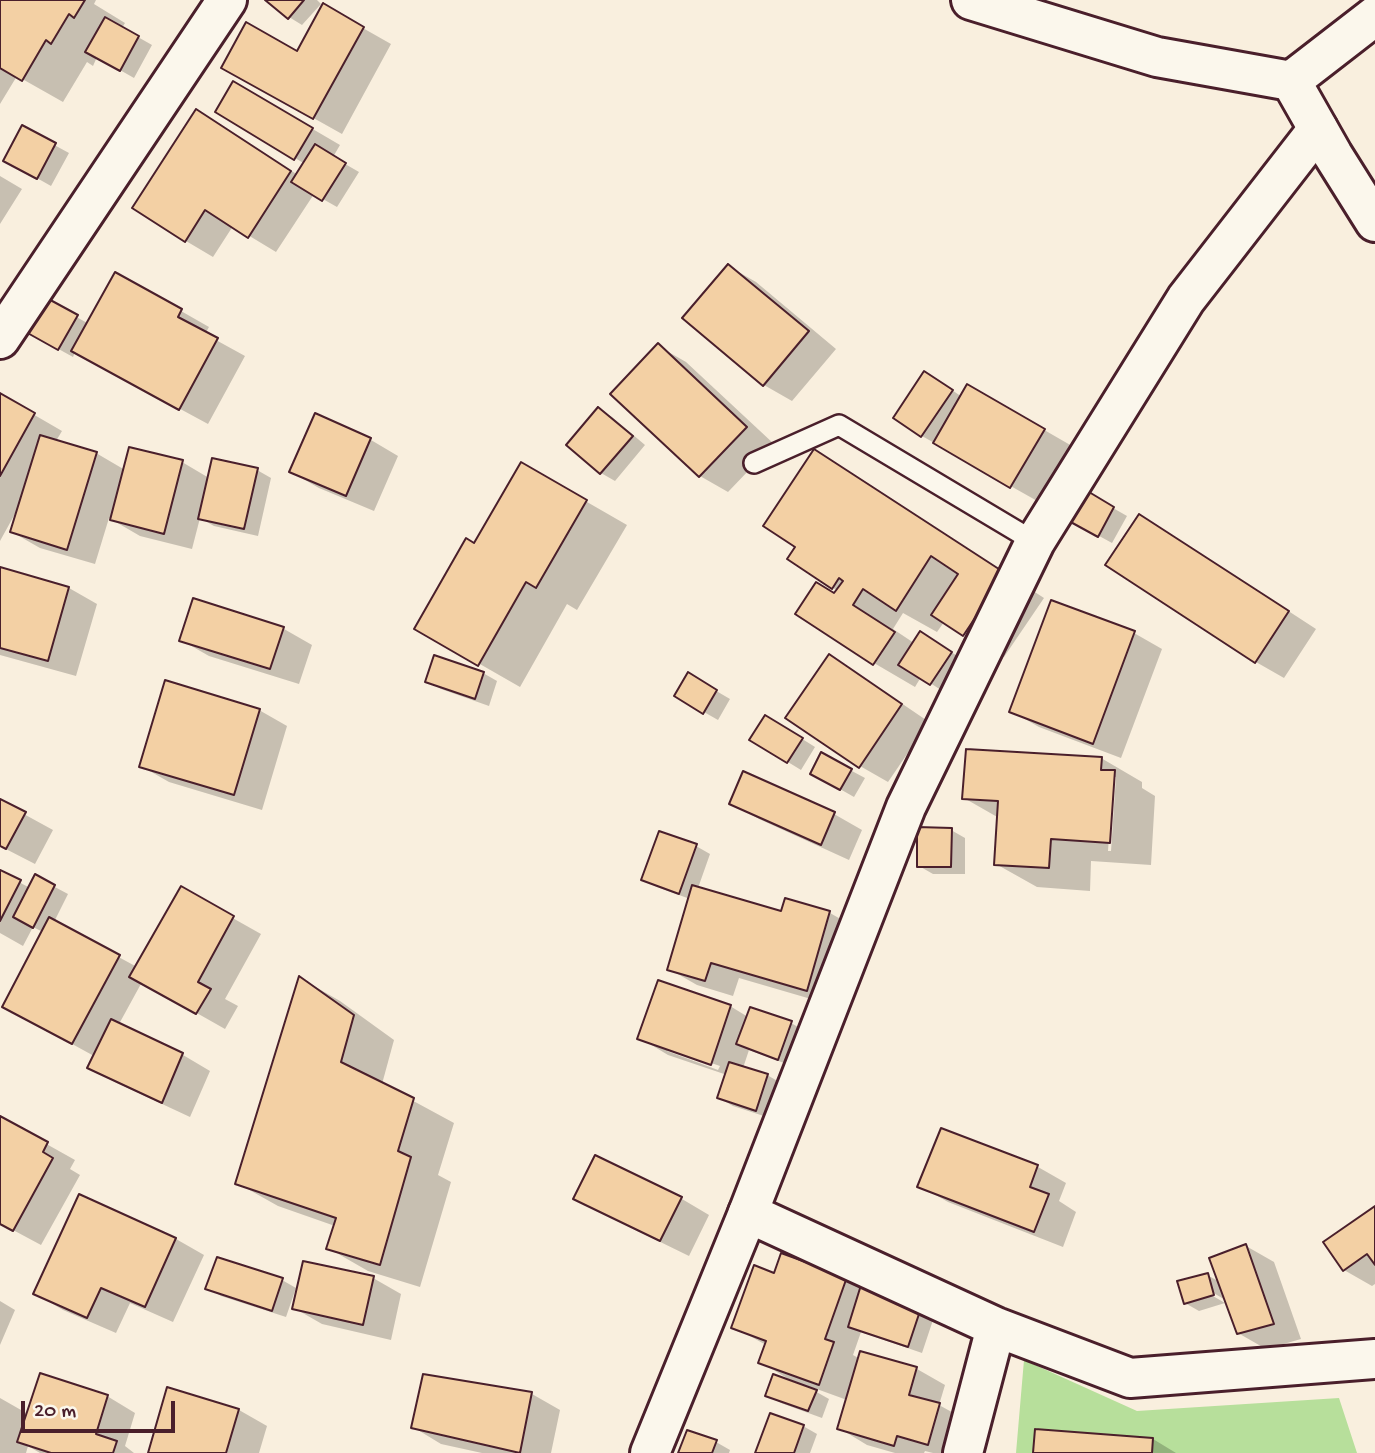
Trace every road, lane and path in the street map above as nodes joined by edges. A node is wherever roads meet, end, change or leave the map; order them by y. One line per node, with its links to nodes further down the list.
1 (227, 0): 7 (street)
2 (971, 0): 4 (street)
3 (1375, 16): 4 (street)
4 (1291, 82): 5 (street)
5 (1318, 129): 6 (street); 9 (street)
6 (1375, 222)
7 (0, 339)
8 (754, 463): 9 (lane)
9 (1035, 542): 10 (street)
10 (748, 1213): 11 (street); 13 (street)
11 (996, 1327): 12 (street); 14 (street)
12 (1375, 1359)
13 (650, 1453)
14 (963, 1453)

